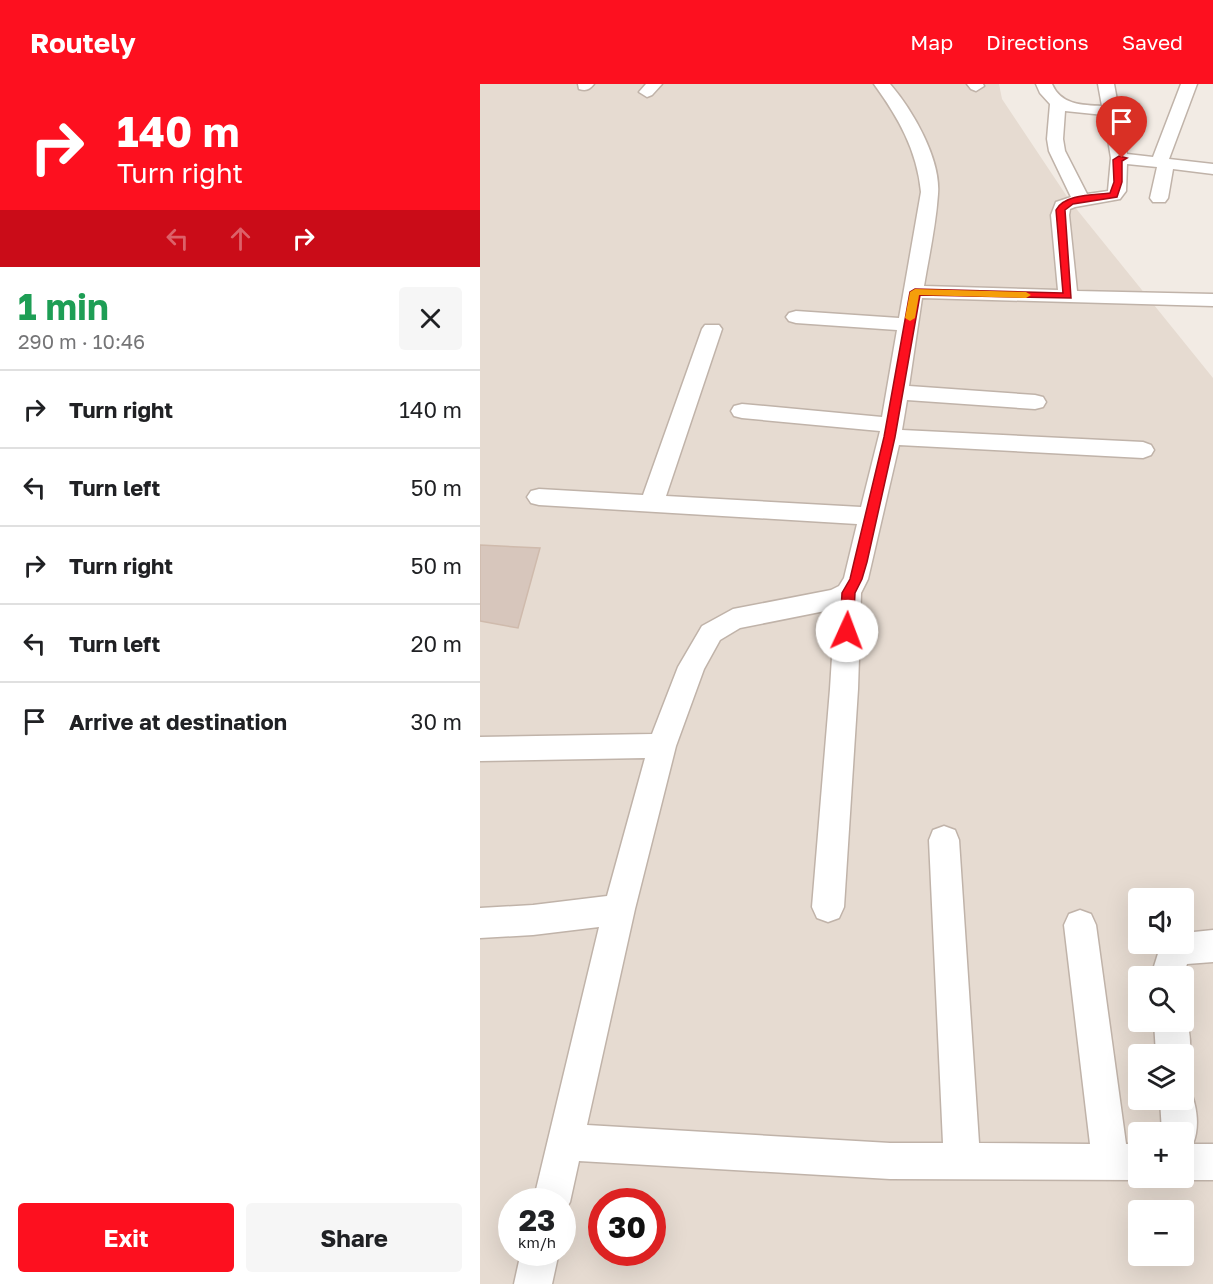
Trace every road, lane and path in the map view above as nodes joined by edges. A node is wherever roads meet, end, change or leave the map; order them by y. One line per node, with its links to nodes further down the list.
1 (882, 84): 12 (street)
2 (1044, 84): 5 (street)
3 (1106, 84): 6 (street)
4 (1188, 84): 8 (street)
5 (1058, 104): 6 (street); 11 (street)
6 (1109, 111): 7 (street)
7 (1119, 158): 8 (street); 11 (street)
8 (1162, 163): 9 (street); 10 (street)
9 (1213, 169)
10 (1159, 198)
11 (1081, 200): 13 (street)
12 (915, 292): 13 (street); 16 (street)
13 (1068, 296): 14 (street)
14 (1213, 300)
15 (796, 317): 16 (street)
16 (909, 325): 18 (street)
17 (712, 329): 24 (street)
18 (897, 392): 19 (street); 21 (street)
19 (1035, 402)
20 (742, 411): 21 (street)
21 (891, 431): 22 (street); 25 (street)
22 (1143, 450)
23 (539, 497): 24 (street)
24 (652, 503): 25 (street)
25 (870, 516): 26 (street)
26 (848, 593): 27 (street); 30 (street)
27 (662, 746): 28 (street); 31 (street)
28 (480, 749)
29 (944, 840): 37 (street)
30 (828, 907)
31 (619, 909): 32 (street); 36 (street)
32 (480, 922)
33 (1080, 925): 38 (street)
34 (1213, 946): 35 (street)
35 (1170, 966)
36 (565, 1142): 37 (street); 41 (street)
37 (962, 1161): 38 (street)
38 (1124, 1162)
39 (1194, 1162): 40 (street)
40 (1213, 1162)
41 (554, 1188)
42 (536, 1266): 43 (street)
43 (532, 1284)

